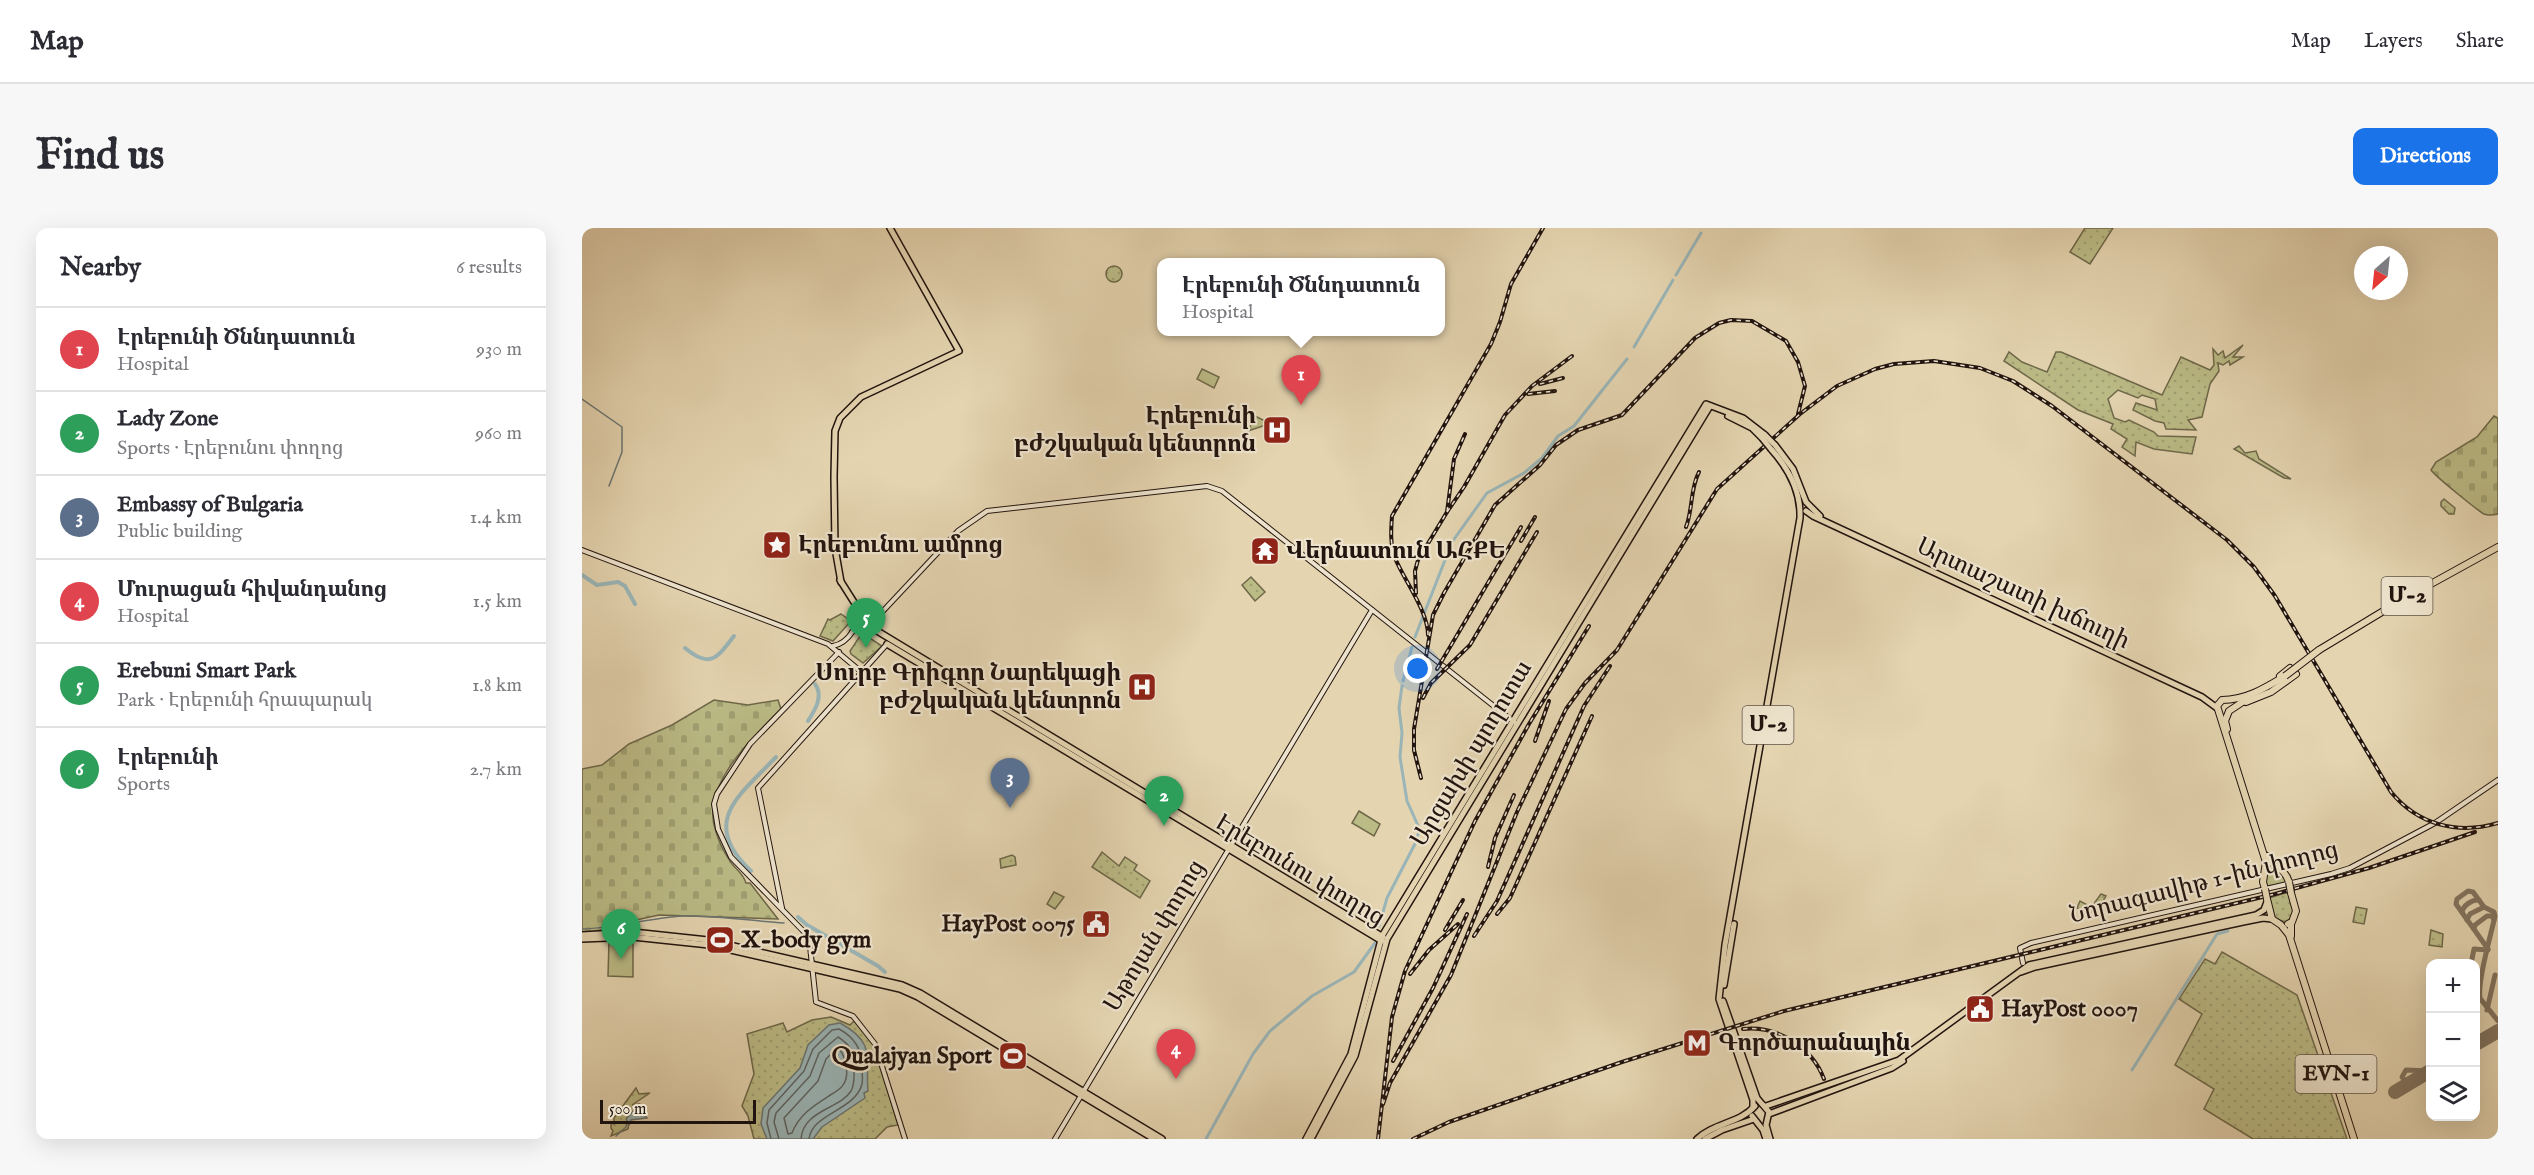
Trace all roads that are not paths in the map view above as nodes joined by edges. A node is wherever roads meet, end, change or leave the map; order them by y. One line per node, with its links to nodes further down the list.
1 (890, 228): 7 (main road)
2 (1707, 407): 3 (main road); 3 (main road); 4 (main road, bridge)
3 (1702, 415): 24 (main road, Արցախի պողոտա)
4 (1804, 507): 19 (main road, Արտաշատի խճուղի / Մ-2); 42 (main road, Մ-2); 43 (main road, Մ-2)
5 (2498, 549): 15 (highway, Արտաշատի խճուղի / Մ-2); 15 (highway, Արտաշատի խճուղի / Մ-2)
6 (582, 550): 13 (main road)
7 (856, 608): 9 (main road); 10 (main road)
8 (1372, 610): 9 (main road); 24 (main road); 26 (main road, Աթոյան փողոց)
9 (871, 628): 10 (main road); 11 (main road, Էրեբունու փողոց)
10 (852, 632): 12 (main road)
11 (889, 642): 16 (main road); 26 (main road, Էրեբունու փողոց)
12 (839, 645): 13 (main road); 14 (main road)
13 (832, 646): 14 (main road)
14 (839, 652): 17 (main road); 30 (main road)
15 (2320, 653): 21 (highway, Արտաշատի խճուղի / Մ-2, bridge)
16 (865, 669): 17 (main road); 18 (main road)
17 (859, 670): 18 (main road)
18 (858, 676): 29 (main road)
19 (2202, 697): 20 (main road, Արտաշատի խճուղի / Մ-2); 22 (main road, Արտաշատի խճուղի / Մ-2)
20 (2224, 700): 21 (highway, Արտաշատի խճուղի / Մ-2); 22 (highway); 23 (highway)
21 (2238, 702): 21 (highway); 23 (highway, Արտաշատի խճուղի / Մ-2)
22 (2218, 709): 23 (highway, Արտաշատի խճուղի / Մ-2); 28 (highway)
23 (2229, 710): 27 (highway)
24 (1515, 723): 37 (main road, Արցախի պողոտա)
25 (2498, 780): 39 (main road, Նորագավիթ 1-ին փողոց)
26 (1229, 847): 37 (main road, Էրեբունու փողոց); 40 (main road, Աթոյան փողոց)
27 (2277, 866): 28 (highway); 34 (highway, bridge)
28 (2266, 870): 31 (highway, bridge)
29 (779, 896): 30 (main road); 32 (main road)
30 (771, 897): 32 (main road)
31 (2267, 899): 33 (highway); 39 (main road)
32 (782, 909): 38 (main road)
33 (2272, 919): 35 (highway); 39 (main road)
34 (2291, 923): 35 (highway); 55 (highway, EVN-1)
35 (2281, 926): 55 (highway, EVN-1)
36 (582, 937): 38 (main road)
37 (1384, 940): 46 (main road, Արցախի պողոտա)
38 (812, 966): 40 (main road); 48 (main road)
39 (2023, 967): 41 (main road)
40 (1082, 1093): 49 (main road, Աթոյան փողոց); 50 (main road); 51 (main road)
41 (1812, 1094): 42 (main road); 44 (main road)
42 (1764, 1105): 43 (main road); 44 (main road)
43 (1753, 1108): 45 (main road); 47 (main road)
44 (1768, 1116): 45 (main road); 54 (main road)
45 (1755, 1120): 47 (main road); 54 (main road)
46 (1312, 1134): 52 (main road, Արցախի պողոտա)
47 (1704, 1137): 53 (main road)
48 (904, 1139)
49 (1055, 1139)
50 (1154, 1139)
51 (1162, 1139)
52 (1306, 1139)
53 (1697, 1139)
54 (1768, 1139)
55 (2355, 1139)

